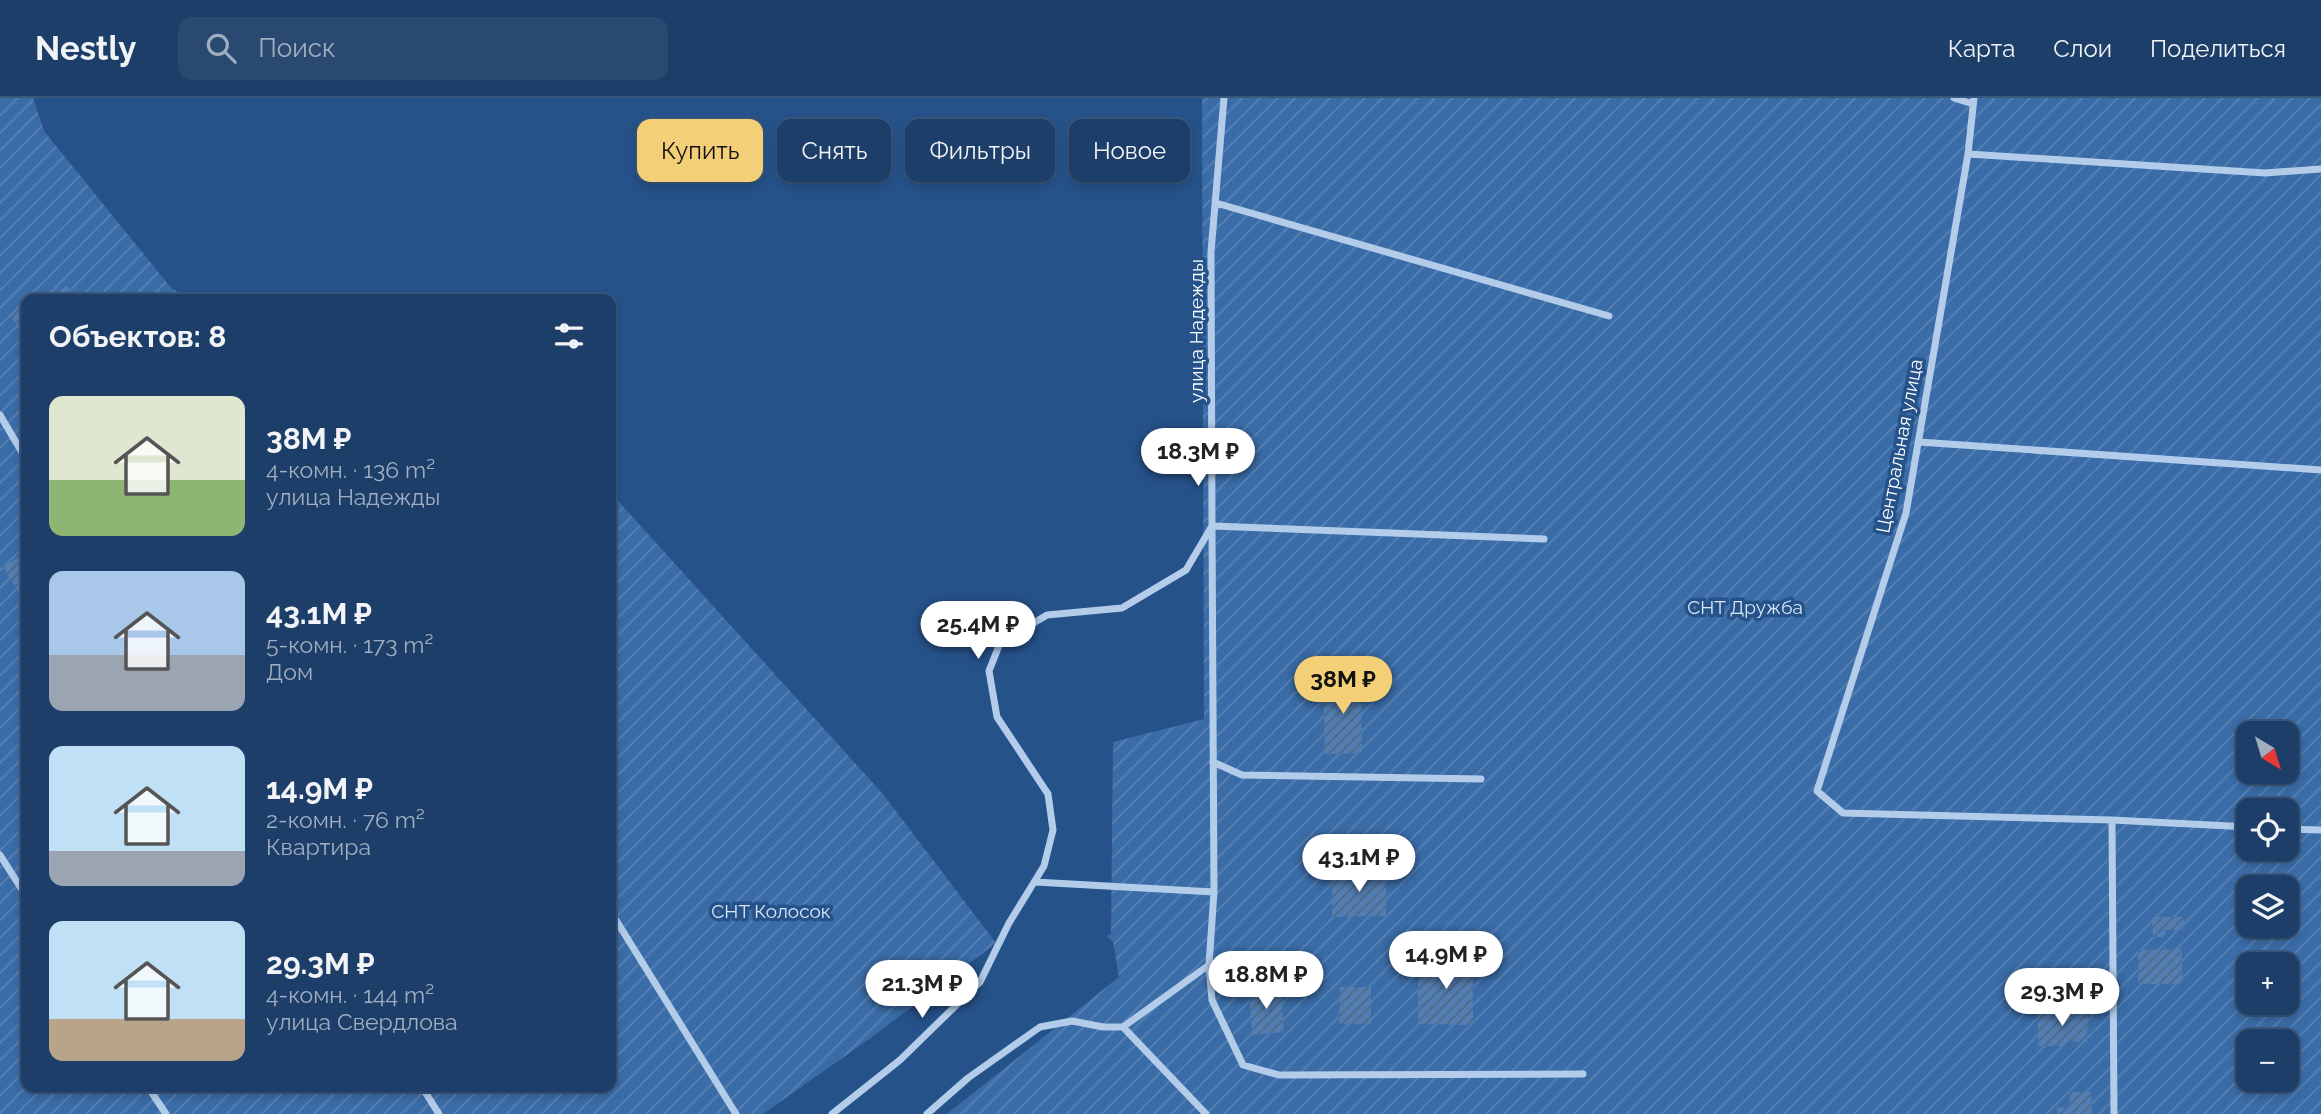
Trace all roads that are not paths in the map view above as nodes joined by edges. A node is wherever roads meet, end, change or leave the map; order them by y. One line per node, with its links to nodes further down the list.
1 (1224, 98): 6 (street, улица Надежды)
2 (1954, 98): 3 (street)
3 (1973, 101): 4 (street, Центральная улица)
4 (1968, 154): 5 (street); 9 (street, Центральная улица)
5 (2321, 169)
6 (1216, 203): 7 (street); 12 (street, улица Надежды)
7 (1609, 316)
8 (0, 415): 10 (street)
9 (1919, 442): 11 (street); 16 (street, Центральная улица)
10 (21, 451)
11 (2321, 470)
12 (1212, 526): 13 (street); 14 (street, улица Надежды); 21 (street)
13 (1544, 539)
14 (1213, 762): 15 (street); 23 (street, улица Надежды)
15 (1481, 779)
16 (2112, 820): 17 (street); 36 (street)
17 (2236, 826)
18 (2299, 829): 19 (street)
19 (2321, 830)
20 (0, 855): 22 (street)
21 (1035, 882): 23 (street); 33 (street)
22 (21, 888)
23 (1214, 892): 25 (street, улица Надежды)
24 (616, 920): 32 (street)
25 (1209, 965): 26 (street); 27 (street, улица Надежды)
26 (1123, 1027): 34 (street); 35 (street)
27 (1583, 1074)
28 (151, 1092): 30 (street)
29 (425, 1092): 31 (street)
30 (166, 1114)
31 (439, 1114)
32 (736, 1114)
33 (832, 1114)
34 (927, 1114)
35 (1206, 1114)
36 (2115, 1114)

